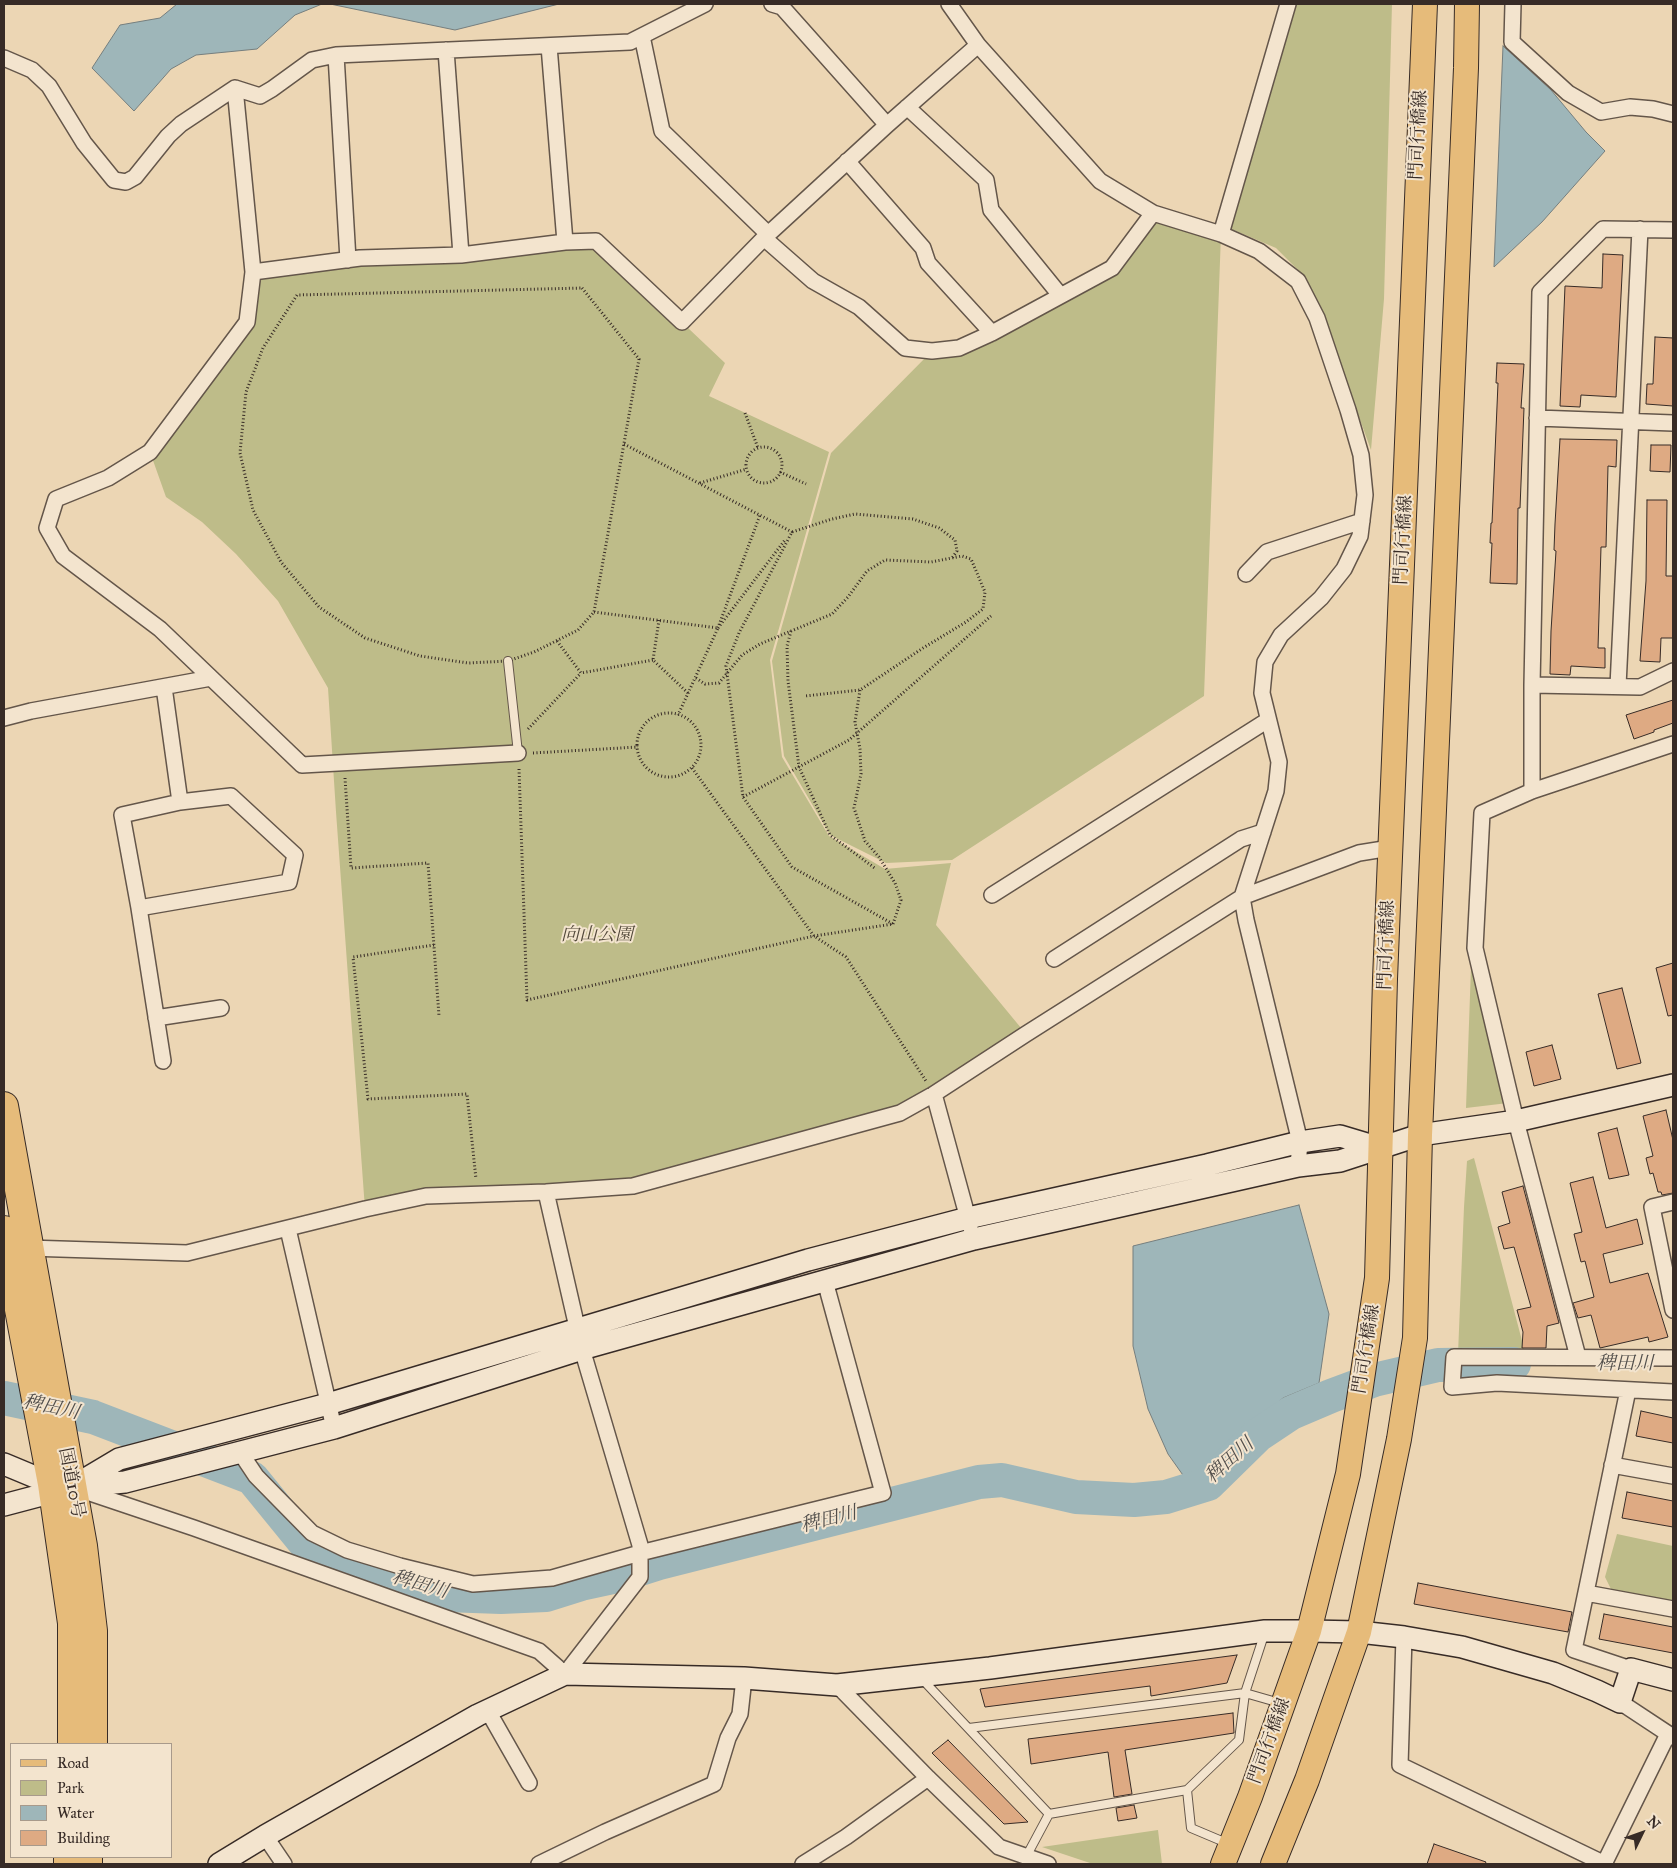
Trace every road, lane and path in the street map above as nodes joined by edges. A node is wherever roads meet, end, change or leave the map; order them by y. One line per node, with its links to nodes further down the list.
1 (705, 4): 8 (street)
2 (772, 4): 17 (street)
3 (949, 4): 9 (street)
4 (1288, 4): 22 (street)
5 (1425, 4): 76 (main road, 門司行橋線)
6 (1467, 4): 93 (main road)
7 (1513, 4): 16 (street)
8 (642, 36): 10 (street); 23 (street)
9 (978, 45): 15 (street); 19 (street)
10 (549, 46): 11 (street); 24 (street)
11 (446, 50): 12 (street); 25 (street)
12 (336, 55): 14 (street); 26 (street)
13 (4, 58): 14 (street)
14 (235, 88): 27 (street)
15 (907, 107): 17 (street); 28 (street)
16 (1673, 114)
17 (887, 125): 18 (street)
18 (848, 161): 23 (street); 29 (street)
19 (1153, 213): 22 (street); 28 (street)
20 (1640, 230): 21 (street); 31 (street); 32 (street)
21 (1673, 230)
22 (1221, 234): 41 (street)
23 (766, 236): 24 (street); 29 (street)
24 (565, 242): 25 (street)
25 (461, 255): 26 (street)
26 (348, 260): 27 (street)
27 (253, 272): 55 (street)
28 (1060, 295): 29 (street)
29 (992, 333)
30 (745, 413): 35 (path)
31 (1538, 418): 32 (street); 57 (street)
32 (1631, 422): 33 (street); 58 (street)
33 (1673, 424)
34 (624, 444): 38 (path); 45 (path); 52 (path)
35 (758, 448): 36 (path); 37 (path)
36 (746, 469): 37 (path); 38 (path)
37 (780, 472): 39 (path)
38 (700, 483): 40 (path)
39 (806, 484)
40 (760, 515): 42 (path); 48 (path)
41 (1362, 521): 44 (street); 65 (street)
42 (792, 532): 43 (path); 48 (path); 73 (path)
43 (952, 558): 49 (path); 60 (path)
44 (1246, 574)
45 (594, 612): 47 (path); 50 (path)
46 (991, 616): 70 (path)
47 (658, 620): 48 (path); 51 (path)
48 (718, 628): 56 (path)
49 (791, 631): 56 (path); 70 (path)
50 (557, 641): 52 (path); 54 (path)
51 (653, 660): 54 (path); 61 (path)
52 (508, 661): 67 (lane)
53 (1673, 671): 58 (street)
54 (581, 673): 67 (path)
55 (212, 678): 59 (street); 69 (street)
56 (696, 678): 61 (path)
57 (1532, 685): 58 (street); 72 (street)
58 (1618, 686)
59 (164, 687): 64 (street); 74 (street)
60 (860, 690): 62 (path); 81 (path)
61 (689, 694): 63 (path)
62 (805, 696)
63 (678, 715): 68 (path); 71 (path)
64 (4, 718)
65 (1268, 720): 75 (street); 78 (street)
66 (1673, 744): 72 (street)
67 (517, 747): 68 (path); 69 (street); 82 (path)
68 (638, 747): 71 (path)
69 (344, 763): 83 (path)
70 (799, 767): 73 (path); 77 (path)
71 (692, 768): 82 (path)
72 (1532, 791): 92 (street)
73 (743, 797): 81 (path)
74 (180, 802): 80 (street); 80 (street)
75 (1263, 832): 79 (street); 84 (street)
76 (1390, 848): 79 (street); 95 (main road, 門司行橋線)
77 (876, 869)
78 (992, 895)
79 (1242, 897): 90 (street); 94 (street)
80 (140, 908): 87 (street)
81 (893, 924): 82 (path)
82 (814, 936): 90 (path)
83 (434, 945): 86 (path); 98 (path)
84 (1054, 959)
85 (221, 1008): 87 (street)
86 (438, 1016)
87 (156, 1018): 88 (street)
88 (163, 1061)
89 (1673, 1085): 92 (street)
90 (934, 1094): 97 (street); 100 (street)
91 (4, 1106): 104 (highway, 国道10号)
92 (1516, 1121): 93 (street); 108 (street)
93 (1420, 1135): 95 (street); 125 (main road)
94 (1300, 1142): 95 (street); 96 (street); 100 (street)
95 (1380, 1148): 96 (street); 124 (main road, 門司行橋線)
96 (1298, 1166): 103 (street)
97 (546, 1192): 98 (street); 107 (street)
98 (478, 1193): 101 (street)
99 (1673, 1202): 106 (street)
100 (968, 1218): 103 (street); 107 (street)
101 (288, 1229): 104 (street); 112 (street)
102 (4, 1230): 118 (highway, 国道10号)
103 (974, 1239): 105 (street)
104 (28, 1248): 118 (highway, 国道10号)
105 (825, 1281): 107 (street); 120 (street)
106 (1673, 1308)
107 (580, 1339): 112 (street); 113 (street); 120 (street)
108 (1578, 1357): 109 (street); 110 (street)
109 (1673, 1358)
110 (1628, 1390): 111 (street); 116 (street)
111 (1673, 1392)
112 (328, 1404): 113 (street); 118 (street)
113 (334, 1428): 114 (street)
114 (240, 1452): 118 (street); 120 (street)
115 (4, 1464): 118 (street)
116 (1612, 1465): 117 (street); 121 (street)
117 (1673, 1476)
118 (59, 1488): 119 (street); 128 (street); 139 (highway, 国道10号); 140 (highway, 国道10号)
119 (4, 1506)
120 (640, 1553): 128 (street)
121 (1586, 1593): 122 (street); 127 (street)
122 (1673, 1609)
123 (1265, 1631): 124 (street); 129 (street); 133 (lane)
124 (1309, 1631): 125 (street); 135 (main road, 門司行橋線)
125 (1359, 1632): 126 (street); 153 (main road)
126 (1404, 1637): 134 (street); 154 (street)
127 (1631, 1669): 131 (street); 134 (street)
128 (565, 1674): 130 (street); 136 (street)
129 (919, 1676): 132 (street); 137 (lane)
130 (744, 1678): 132 (street); 150 (street)
131 (1673, 1680)
132 (838, 1684): 141 (street)
133 (1245, 1693): 135 (lane); 137 (lane); 143 (lane)
134 (1620, 1702): 138 (street)
135 (1283, 1704): 146 (main road, 門司行橋線)
136 (488, 1711): 142 (street); 145 (street)
137 (968, 1728): 144 (lane)
138 (1671, 1736): 154 (street)
139 (72, 1743)
140 (93, 1743)
141 (928, 1778): 147 (street); 151 (street)
142 (529, 1783)
143 (1187, 1790): 144 (lane); 146 (lane)
144 (1050, 1814): 147 (lane)
145 (265, 1836): 148 (street); 149 (street)
146 (1227, 1855)
147 (1026, 1857): 152 (street)
148 (219, 1864)
149 (284, 1864)
150 (539, 1864)
151 (803, 1864)
152 (1048, 1864)
153 (1273, 1864)
154 (1604, 1864)

